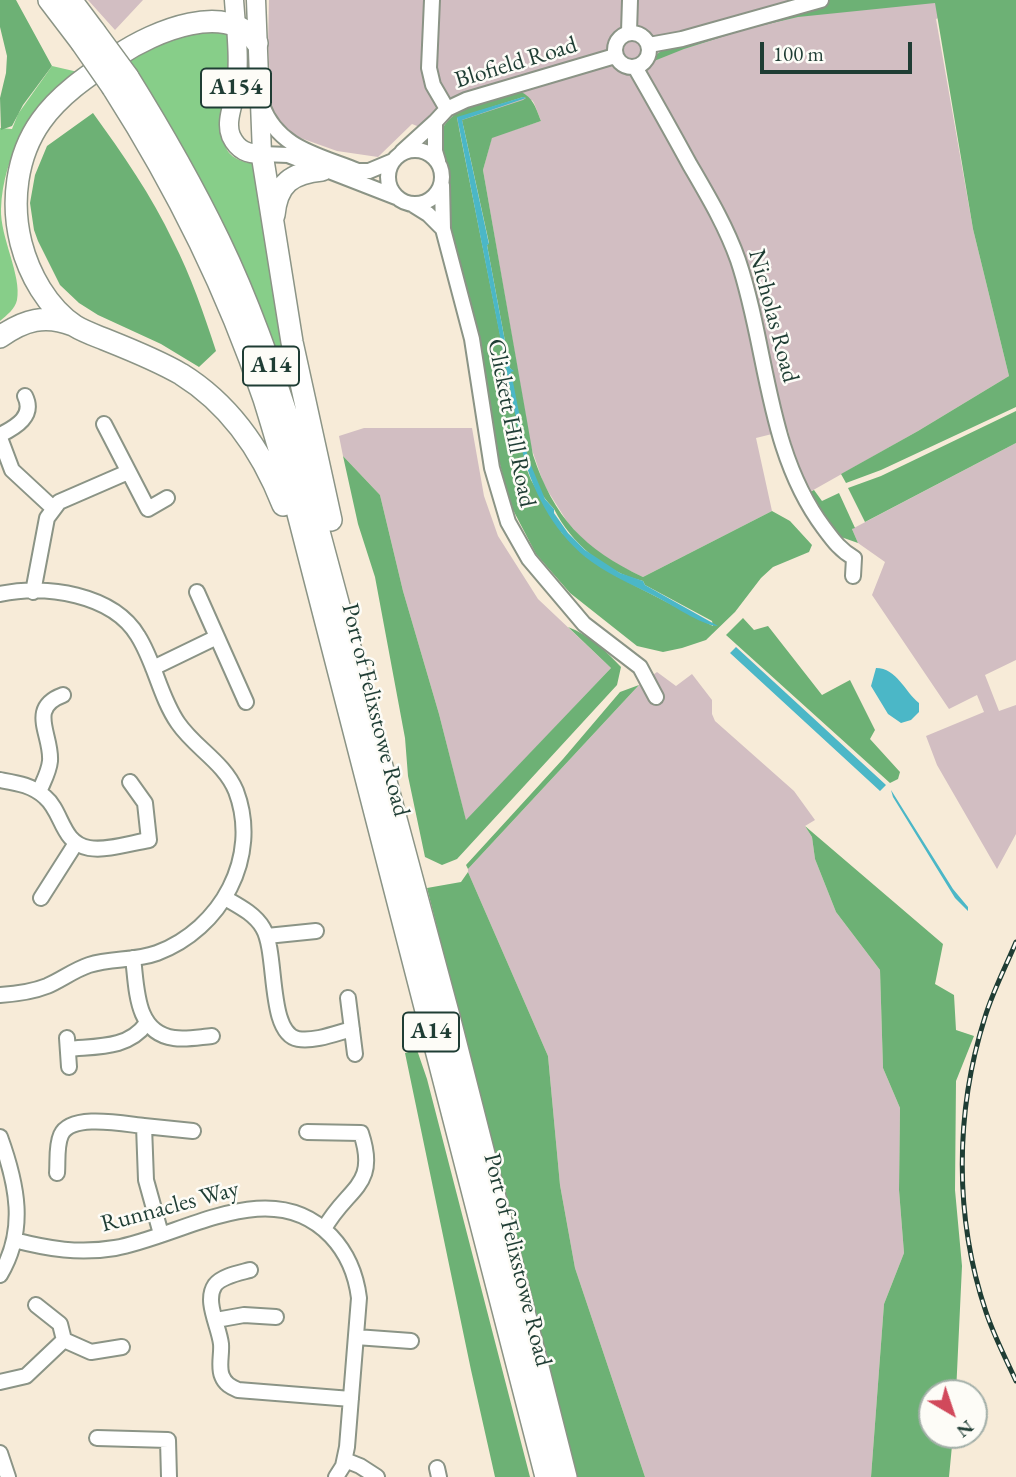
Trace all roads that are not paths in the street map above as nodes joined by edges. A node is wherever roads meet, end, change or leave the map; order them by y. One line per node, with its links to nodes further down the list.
1 (49, 0): 10 (highway, Port of Felixstowe Road / A14)
2 (71, 0): 10 (highway, Port of Felixstowe Road / A14)
3 (256, 0): 12 (main road, A154)
4 (432, 0): 18 (street)
5 (630, 0): 9 (street)
6 (821, 0): 13 (street)
7 (179, 6): 11 (highway)
8 (235, 9): 11 (highway); 12 (highway); 20 (main road, A154)
9 (629, 32): 13 (street); 14 (street)
10 (88, 37): 16 (highway, Port of Felixstowe Road / A14, bridge)
11 (136, 43): 28 (highway)
12 (257, 43): 17 (main road, A154)
13 (649, 45): 15 (street)
14 (615, 55): 15 (street); 18 (street, Blofield Road)
15 (635, 67): 37 (street, Nicholas Road)
16 (120, 83): 38 (highway, Port of Felixstowe Road / A14); 44 (highway, Port of Felixstowe Road / A14)
17 (261, 100): 20 (main road, A154); 21 (street)
18 (447, 109): 19 (street, Blofield Road)
19 (435, 122): 21 (street, Blofield Road); 22 (street, Blofield Road)
20 (262, 154): 23 (street); 26 (highway)
21 (396, 158): 22 (street); 25 (street)
22 (438, 161): 24 (street)
23 (322, 170): 25 (street); 26 (highway)
24 (442, 184): 25 (street); 27 (street, Clickett Hill Road)
25 (402, 200): 27 (street)
26 (273, 219): 44 (highway)
27 (443, 229): 46 (street, Clickett Hill Road)
28 (27, 262): 29 (highway); 30 (highway)
29 (76, 327): 30 (highway); 38 (highway)
30 (9, 331)
31 (25, 396): 33 (street)
32 (104, 424): 34 (street)
33 (0, 436): 36 (street)
34 (128, 472): 35 (street); 36 (street)
35 (167, 498)
36 (53, 508): 39 (street)
37 (853, 576)
38 (316, 588): 91 (highway, Port of Felixstowe Road / A14)
39 (33, 592): 41 (street); 43 (street)
40 (197, 592): 42 (street)
41 (0, 594)
42 (217, 637): 43 (street); 47 (street)
43 (153, 668): 53 (street)
44 (360, 677): 92 (highway, Port of Felixstowe Road / A14)
45 (63, 695): 50 (street)
46 (656, 697)
47 (246, 702)
48 (0, 780): 50 (street)
49 (130, 782): 51 (street)
50 (39, 792): 51 (street)
51 (76, 843): 52 (street)
52 (41, 898)
53 (225, 898): 55 (street); 56 (street)
54 (316, 931): 55 (street)
55 (267, 936): 60 (street)
56 (133, 958): 57 (street); 59 (street)
57 (0, 995)
58 (348, 998): 60 (street)
59 (146, 1024): 61 (street); 63 (street)
60 (352, 1029): 62 (street)
61 (212, 1035)
62 (355, 1054)
63 (69, 1068)
64 (144, 1126): 65 (street); 69 (street); 71 (street)
65 (193, 1131)
66 (307, 1132): 70 (street)
67 (0, 1137): 68 (street)
68 (4, 1159): 72 (street)
69 (57, 1173)
70 (324, 1228): 71 (street, Runnacles Way); 78 (street, Runnacles Way)
71 (161, 1234): 72 (street, Runnacles Way)
72 (14, 1240): 74 (street)
73 (250, 1270): 77 (street)
74 (0, 1275)
75 (36, 1305): 79 (street)
76 (276, 1317): 77 (street)
77 (216, 1320): 83 (street)
78 (356, 1337): 80 (street); 83 (street, Runnacles Way)
79 (64, 1340): 81 (street); 82 (street)
80 (411, 1341)
81 (122, 1347)
82 (0, 1382)
83 (351, 1399): 86 (street, Runnacles Way)
84 (97, 1438): 88 (street)
85 (0, 1453): 87 (street)
86 (345, 1461): 89 (street, Runnacles Way); 90 (street)
87 (8, 1477)
88 (169, 1477)
89 (336, 1477)
90 (377, 1477)
91 (545, 1477)
92 (566, 1477)

